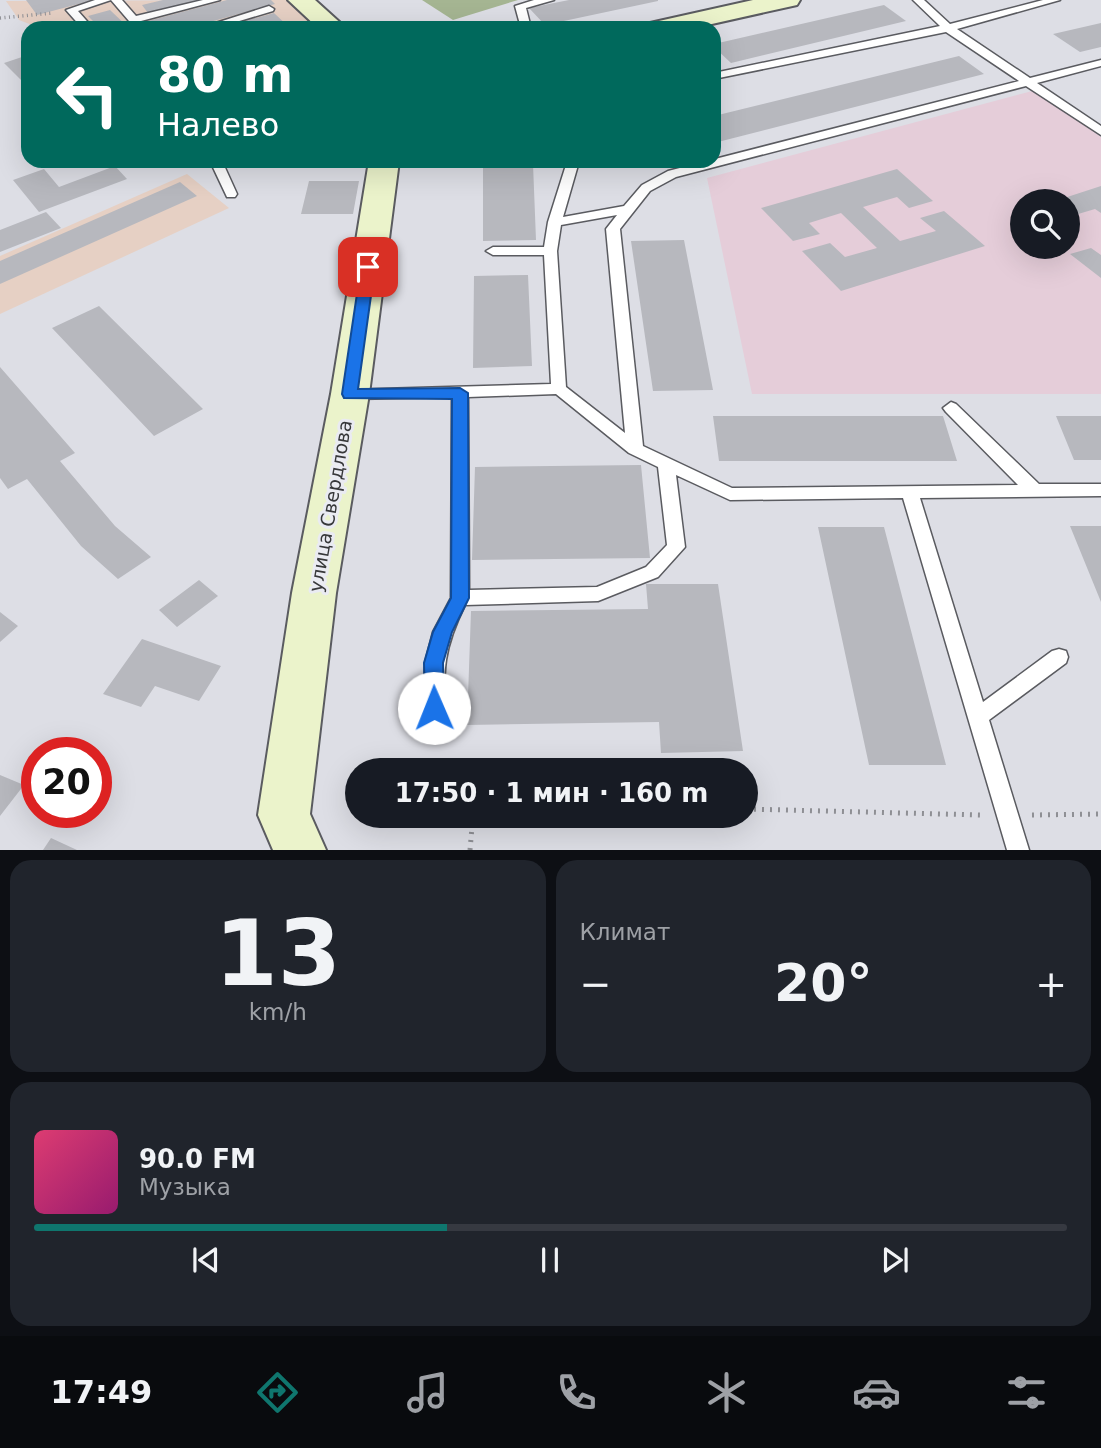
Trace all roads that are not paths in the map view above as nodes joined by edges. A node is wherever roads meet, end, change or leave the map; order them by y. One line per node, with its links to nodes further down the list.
1 (106, 0): 10 (lane)
2 (116, 0): 11 (lane)
3 (215, 0): 12 (lane)
4 (300, 0): 14 (street)
5 (549, 0): 15 (lane)
6 (918, 0): 17 (lane)
7 (779, 1): 16 (street)
8 (1046, 1): 17 (lane)
9 (269, 9): 13 (lane)
10 (81, 21)
11 (135, 21)
12 (148, 21)
13 (229, 21)
14 (325, 21)
15 (524, 21)
16 (693, 21)
17 (948, 27): 19 (lane); 20 (lane)
18 (1101, 63): 20 (lane)
19 (721, 73)
20 (1029, 80): 21 (lane); 22 (lane)
21 (1101, 131)
22 (721, 161)
23 (219, 168): 27 (lane)
24 (383, 168): 34 (street, улица Свердлова)
25 (571, 168): 29 (lane)
26 (695, 168): 28 (lane)
27 (231, 194)
28 (626, 210): 29 (lane); 36 (lane)
29 (555, 222): 31 (lane)
30 (493, 251): 31 (lane)
31 (550, 251): 32 (lane)
32 (559, 389): 33 (lane); 36 (lane)
33 (460, 393): 34 (lane); 41 (lane)
34 (350, 394): 45 (street, улица Свердлова)
35 (951, 408): 38 (lane)
36 (635, 449): 37 (lane)
37 (666, 464): 40 (lane); 41 (lane)
38 (1034, 490): 39 (lane); 40 (lane)
39 (1101, 490)
40 (910, 493): 43 (lane)
41 (460, 598): 44 (lane)
42 (1059, 657): 43 (lane)
43 (978, 717): 46 (lane)
44 (435, 730)
45 (300, 849)
46 (1018, 849)

